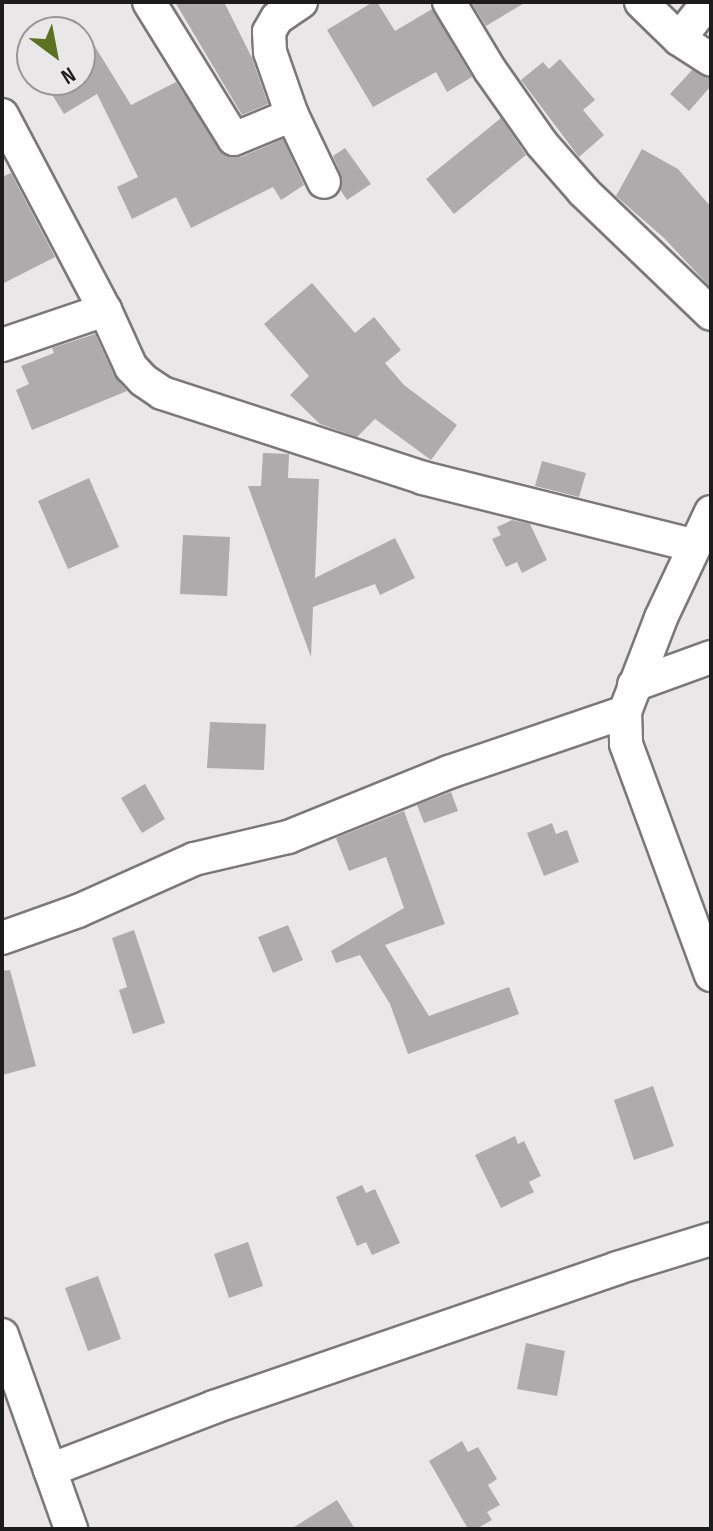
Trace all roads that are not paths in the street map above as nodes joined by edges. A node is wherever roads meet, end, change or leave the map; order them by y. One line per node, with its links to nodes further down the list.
1 (149, 2): 9 (street)
2 (301, 2): 9 (street)
3 (449, 2): 12 (street)
4 (641, 2): 6 (street)
5 (708, 2): 6 (street)
6 (679, 39): 7 (street)
7 (711, 60)
8 (2, 115): 11 (street)
9 (292, 115): 10 (street)
10 (324, 182)
11 (105, 310): 13 (street); 15 (street)
12 (711, 314)
13 (2, 345)
14 (711, 512): 15 (street)
15 (695, 546): 17 (street)
16 (711, 657): 17 (street)
17 (630, 699): 18 (street); 19 (street)
18 (2, 938)
19 (711, 975)
20 (711, 1239): 22 (street)
21 (2, 1335): 22 (street)
22 (50, 1470): 23 (street)
23 (71, 1529)

